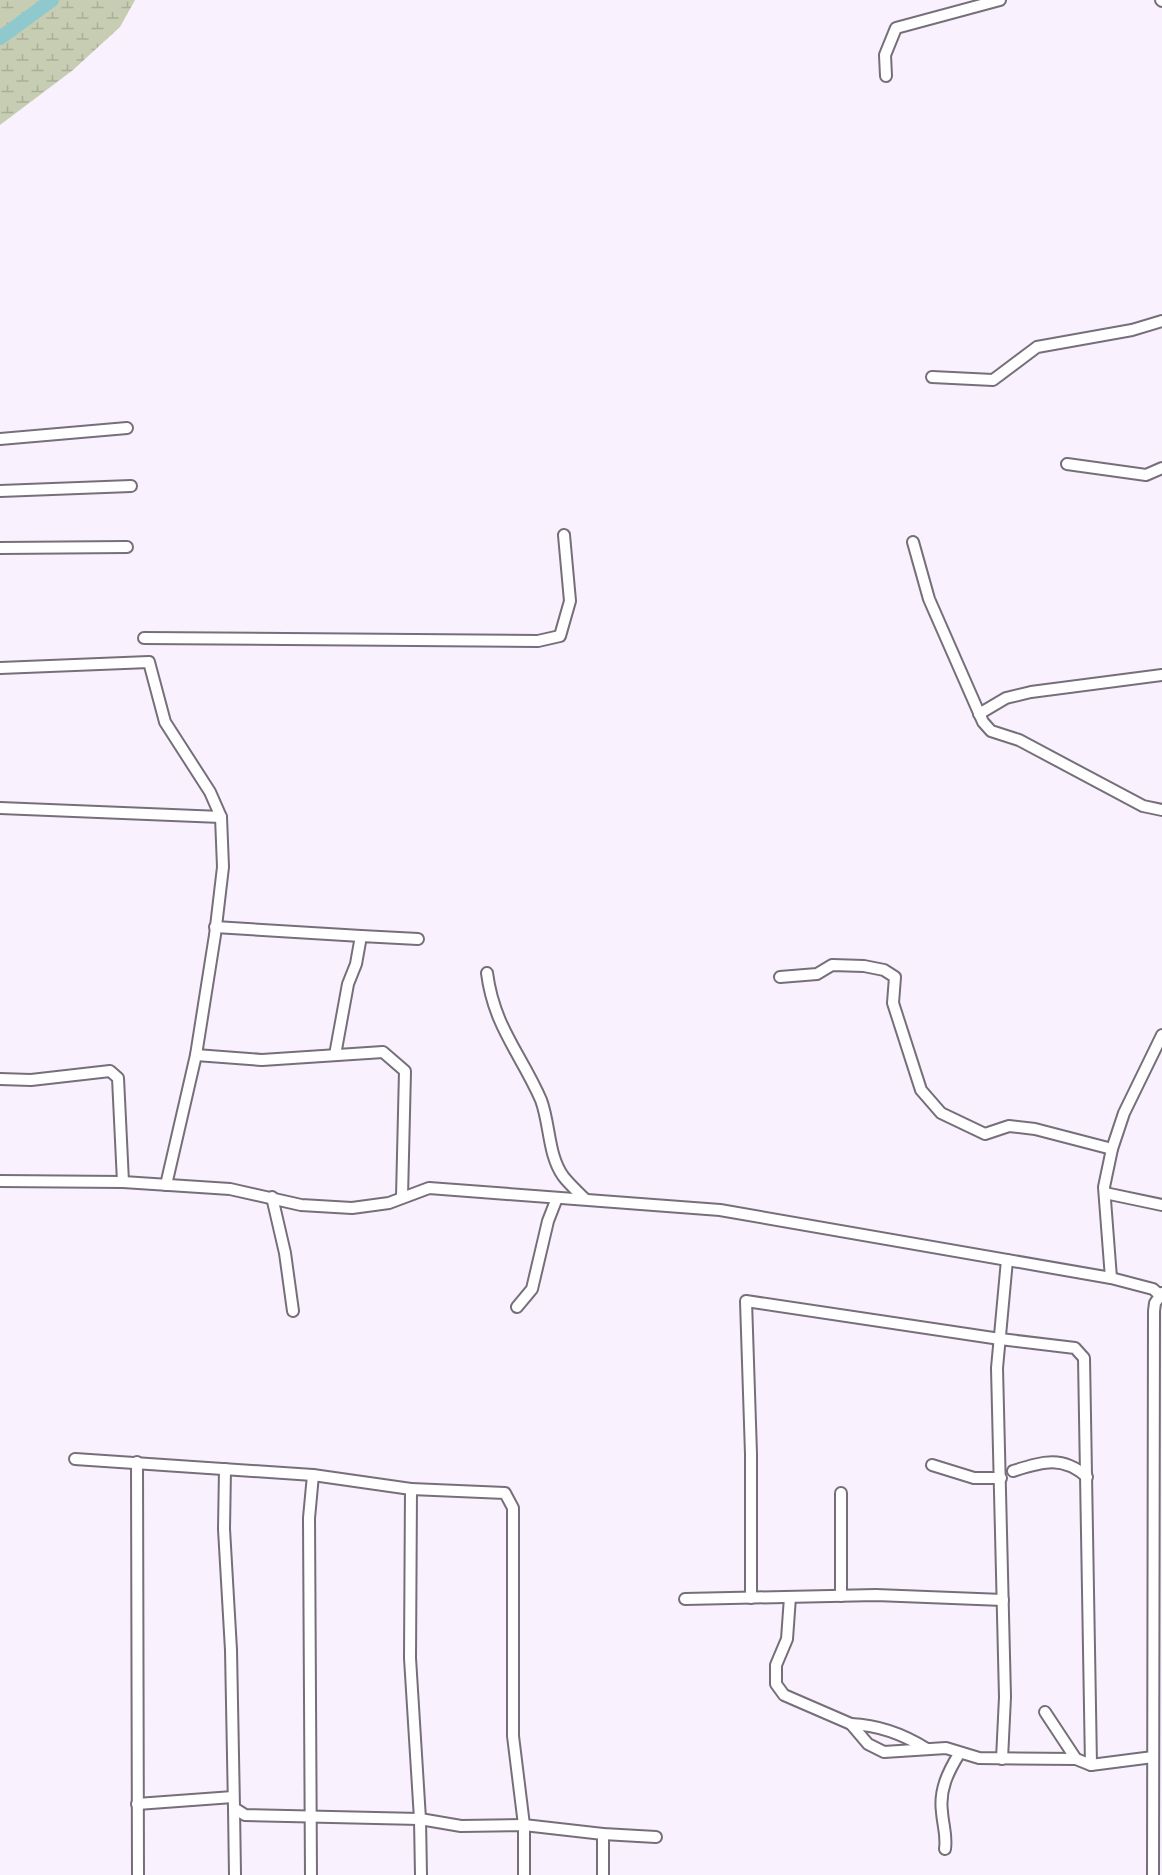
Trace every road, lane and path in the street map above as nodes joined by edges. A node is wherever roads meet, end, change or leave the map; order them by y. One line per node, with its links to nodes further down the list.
1 (1000, 0): 2 (street)
2 (886, 76)
3 (1162, 321): 4 (street)
4 (932, 377)
5 (127, 429): 6 (street)
6 (0, 439)
7 (1067, 464): 8 (street)
8 (1162, 468)
9 (131, 486): 10 (street)
10 (0, 491)
11 (564, 535): 15 (street)
12 (913, 542): 18 (street)
13 (127, 547): 14 (street)
14 (0, 548)
15 (144, 638)
16 (0, 668): 21 (street)
17 (1162, 675): 18 (street)
18 (979, 714): 20 (street)
19 (0, 808): 21 (street)
20 (1162, 810)
21 (221, 817): 22 (street)
22 (216, 927): 23 (street); 28 (street)
23 (361, 936): 24 (street); 29 (street)
24 (418, 939)
25 (487, 973): 39 (street)
26 (780, 977): 31 (street)
27 (1162, 1035): 31 (street)
28 (196, 1055): 29 (street); 34 (street)
29 (335, 1055): 37 (street)
30 (0, 1079): 33 (street)
31 (1112, 1149): 35 (street)
32 (0, 1182): 33 (street)
33 (123, 1182): 34 (street)
34 (166, 1185): 36 (street)
35 (1105, 1193): 40 (street); 42 (street)
36 (272, 1197): 37 (street); 45 (street)
37 (402, 1197): 38 (street)
38 (557, 1198): 39 (street); 44 (street)
39 (585, 1199): 41 (street)
40 (1162, 1205)
41 (1007, 1260): 42 (street); 46 (street)
42 (1111, 1278): 43 (street)
43 (1161, 1295): 66 (street)
44 (517, 1307)
45 (293, 1311)
46 (999, 1339): 53 (street); 54 (street); 59 (street)
47 (75, 1459): 48 (street)
48 (137, 1462): 50 (street); 71 (street)
49 (932, 1465): 54 (street)
50 (225, 1469): 52 (street); 70 (street)
51 (1013, 1471): 53 (street)
52 (314, 1475): 55 (street); 72 (street)
53 (1088, 1477): 69 (street)
54 (1001, 1478): 61 (street)
55 (411, 1490): 73 (street); 74 (street)
56 (841, 1493): 57 (street)
57 (841, 1596): 58 (street); 61 (street)
58 (790, 1597): 59 (street); 63 (street)
59 (751, 1598): 60 (street)
60 (685, 1599)
61 (1003, 1600): 67 (street)
62 (1045, 1712): 68 (street)
63 (851, 1724): 64 (street); 64 (street)
64 (927, 1749): 65 (street)
65 (959, 1754): 67 (street); 77 (street)
66 (1153, 1757): 69 (street); 84 (street)
67 (1002, 1759): 68 (street)
68 (1076, 1759): 69 (street)
69 (1091, 1766)
70 (234, 1803): 71 (street); 72 (street); 79 (street)
71 (137, 1804): 78 (street)
72 (309, 1815): 73 (street); 80 (street)
73 (420, 1820): 74 (street); 81 (street)
74 (525, 1825): 75 (street); 82 (street)
75 (603, 1834): 76 (street); 83 (street)
76 (656, 1837)
77 (945, 1850)
78 (138, 1875)
79 (235, 1875)
80 (311, 1875)
81 (421, 1875)
82 (524, 1875)
83 (603, 1875)
84 (1153, 1875)

